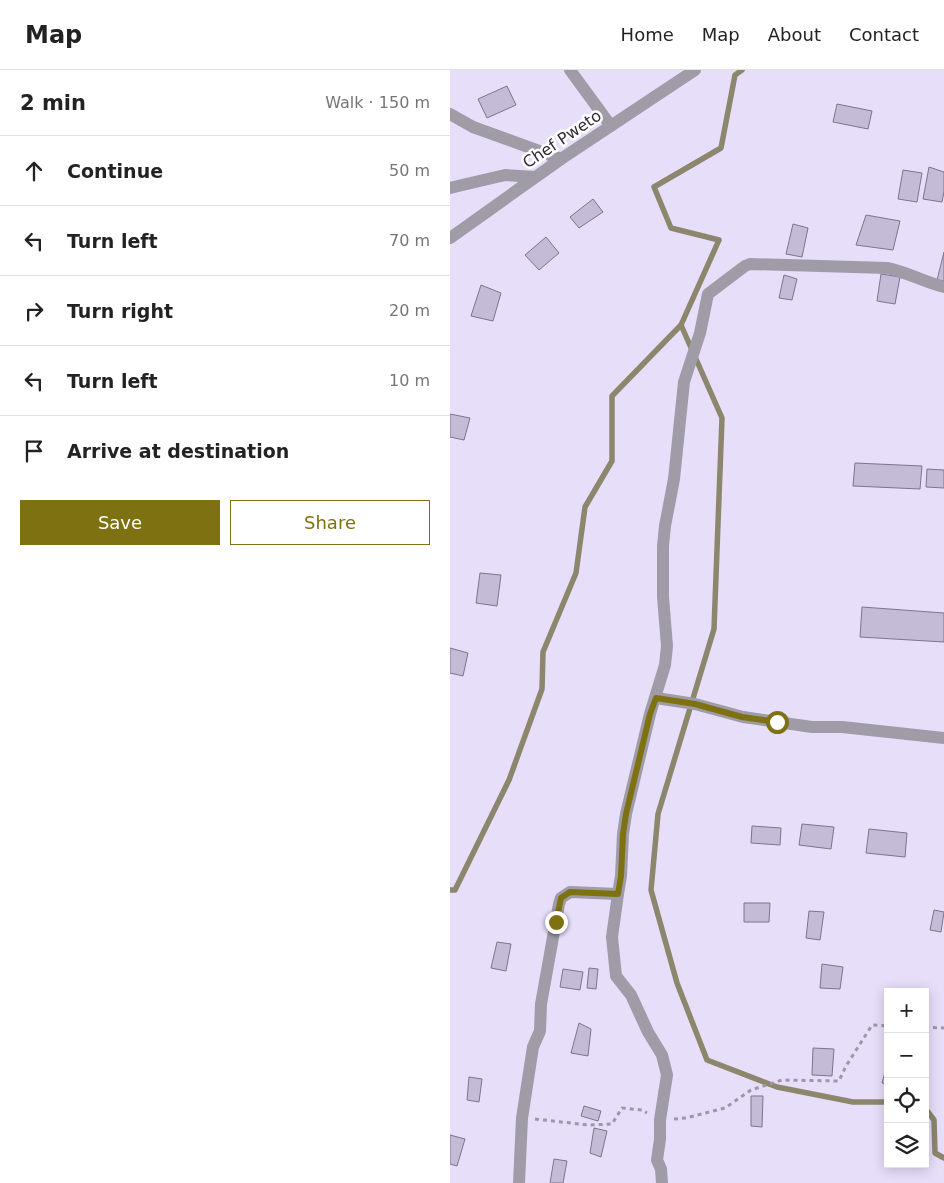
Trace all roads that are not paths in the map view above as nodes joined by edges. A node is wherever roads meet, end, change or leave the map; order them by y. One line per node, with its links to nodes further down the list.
1 (570, 70): 4 (street)
2 (695, 70): 4 (street, Chef Pweto)
3 (450, 114): 5 (street)
4 (611, 126): 5 (street, Chef Pweto)
5 (561, 159): 6 (street, Chef Pweto)
6 (535, 177): 7 (street); 8 (street, Chef Pweto)
7 (450, 188)
8 (450, 238)
9 (944, 287): 10 (street)
10 (656, 698): 11 (street); 12 (street)
11 (944, 738)
12 (618, 894): 13 (street); 14 (street)
13 (519, 1183)
14 (662, 1183)

